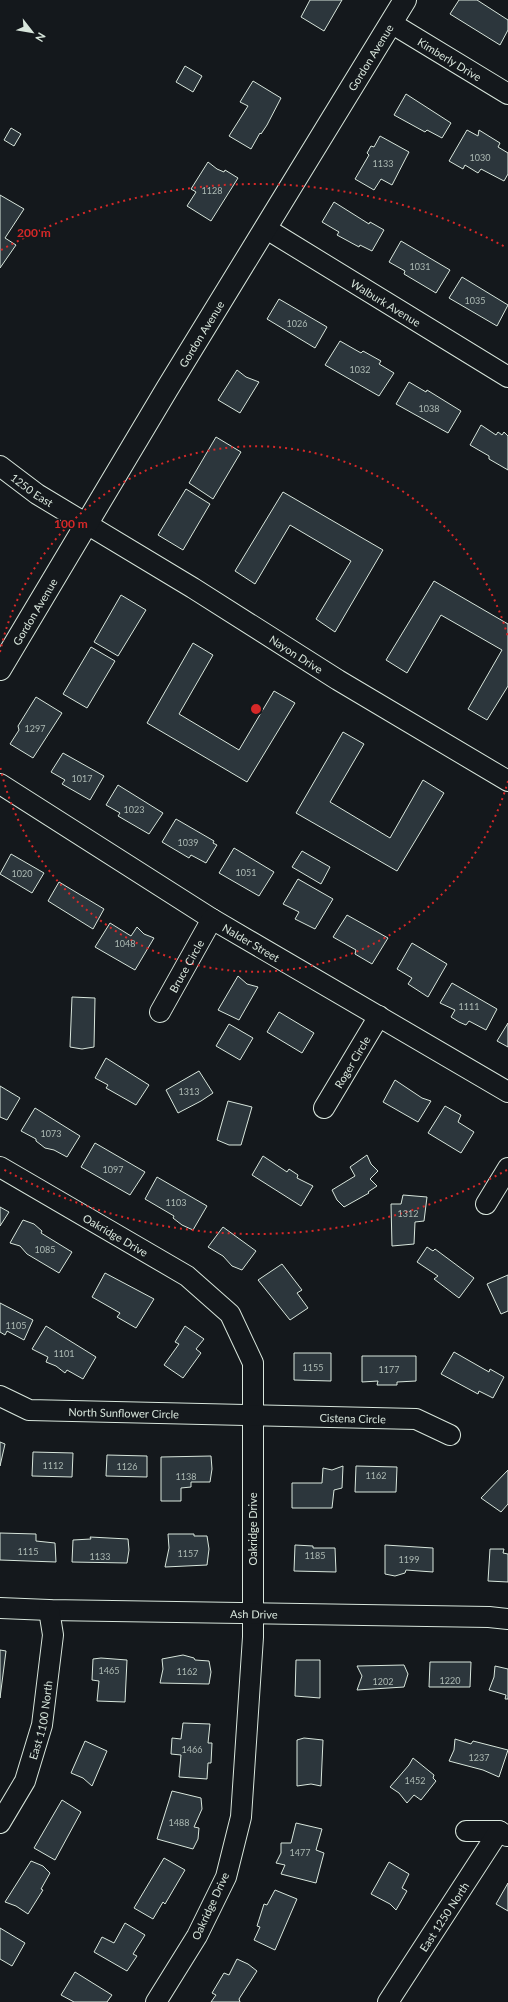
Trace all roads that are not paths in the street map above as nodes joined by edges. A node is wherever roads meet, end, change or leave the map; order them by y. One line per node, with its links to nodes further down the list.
1 (405, 0): 2 (main road, Gordon Avenue)
2 (391, 23): 3 (street, Kimberly Drive); 4 (main road, Gordon Avenue)
3 (508, 94)
4 (265, 228): 5 (street, Walburk Avenue); 7 (main road, Gordon Avenue)
5 (508, 377)
6 (0, 466): 7 (street, 1250 East)
7 (87, 523): 8 (main road, Gordon Avenue); 9 (street, Nayon Drive)
8 (0, 669)
9 (508, 781)
10 (0, 784): 11 (street, Nalder Street)
11 (212, 919): 12 (street, Bruce Circle); 13 (street, Nalder Street)
12 (160, 1012)
13 (379, 1016): 14 (street, Nalder Street); 15 (street, Roger Circle)
14 (508, 1092)
15 (324, 1108)
16 (0, 1167): 20 (street, Oakridge Drive)
17 (508, 1168): 18 (street)
18 (486, 1204)
19 (0, 1396): 20 (street, North Sunflower Circle)
20 (252, 1416): 21 (street, Cistena Circle); 24 (street, Oakridge Drive)
21 (450, 1435)
22 (0, 1608): 23 (street, Ash Drive)
23 (49, 1610): 24 (street, Ash Drive); 26 (street, East 1100 North)
24 (252, 1613): 25 (street, Ash Drive); 29 (street, Oakridge Drive)
25 (508, 1619)
26 (0, 1823)
27 (466, 1831): 28 (street)
28 (503, 1834): 30 (street, East 1250 North)
29 (156, 2002)
30 (388, 2002)

